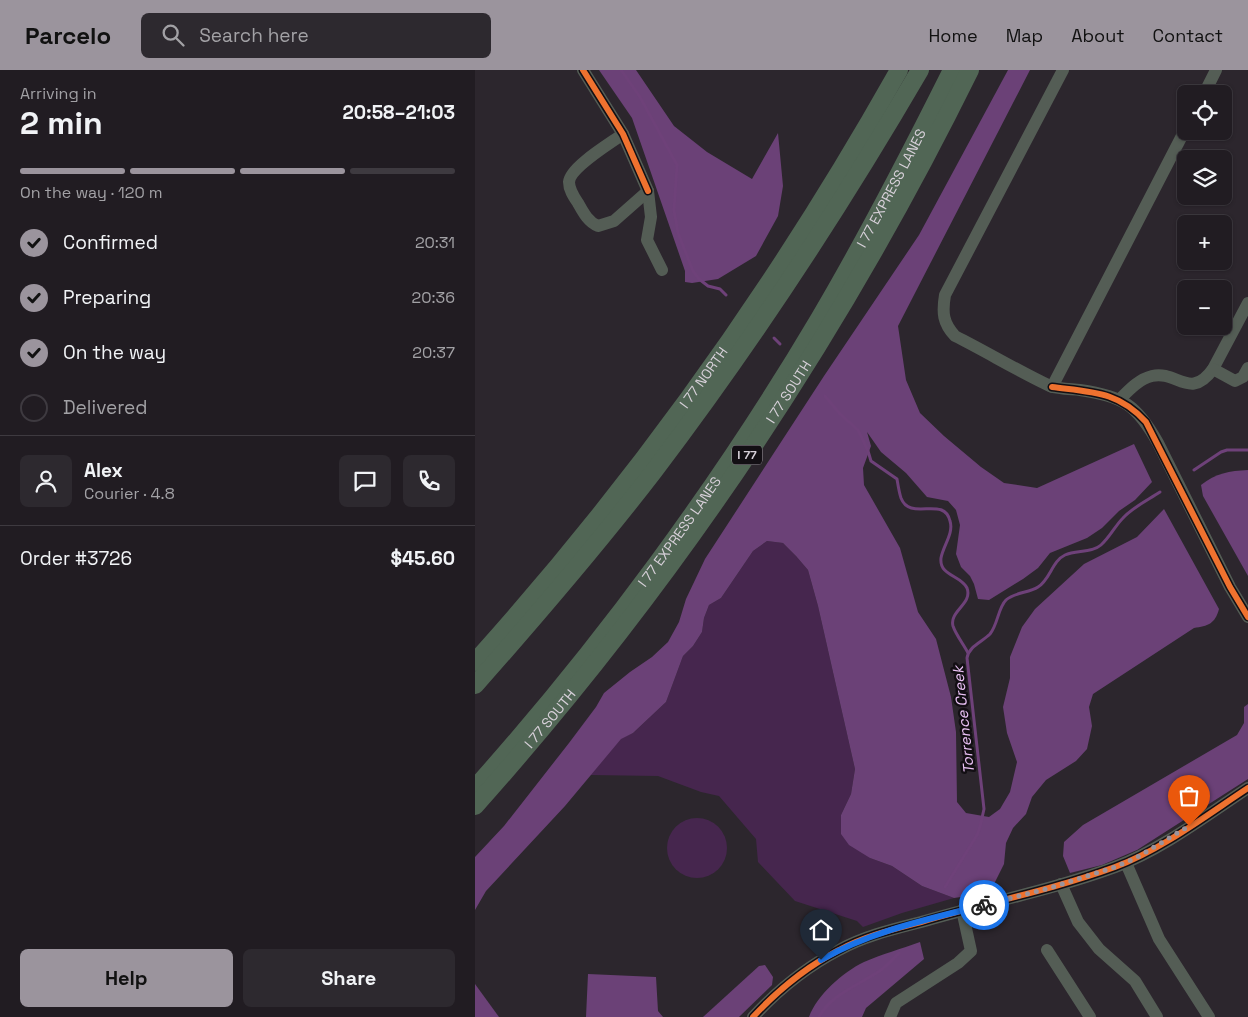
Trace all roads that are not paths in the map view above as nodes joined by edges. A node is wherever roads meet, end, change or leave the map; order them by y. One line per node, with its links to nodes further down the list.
1 (583, 70): 9 (street)
2 (899, 70): 19 (highway, I 77 NORTH)
3 (920, 70): 20 (highway)
4 (952, 70): 21 (highway, I 77 EXPRESS LANES / I 77)
5 (970, 70): 23 (highway, I 77 SOUTH / I 77)
6 (1063, 70): 16 (street)
7 (1217, 70): 8 (street)
8 (1209, 85)
9 (623, 134): 11 (street); 11 (street)
10 (1180, 140): 16 (street)
11 (648, 191): 12 (street)
12 (662, 270)
13 (1248, 303): 15 (street)
14 (1248, 368): 15 (street)
15 (1213, 370): 17 (street)
16 (1052, 387): 17 (street)
17 (1120, 399): 18 (street)
18 (1248, 617)
19 (475, 662)
20 (475, 685)
21 (475, 788)
22 (1248, 788): 24 (street)
23 (475, 806)
24 (1126, 862): 25 (street); 32 (street)
25 (1061, 884): 26 (street); 31 (street)
26 (962, 910): 28 (street); 29 (street)
27 (1047, 950): 30 (street)
28 (753, 1017)
29 (890, 1017)
30 (1090, 1017)
31 (1157, 1017)
32 (1209, 1017)

